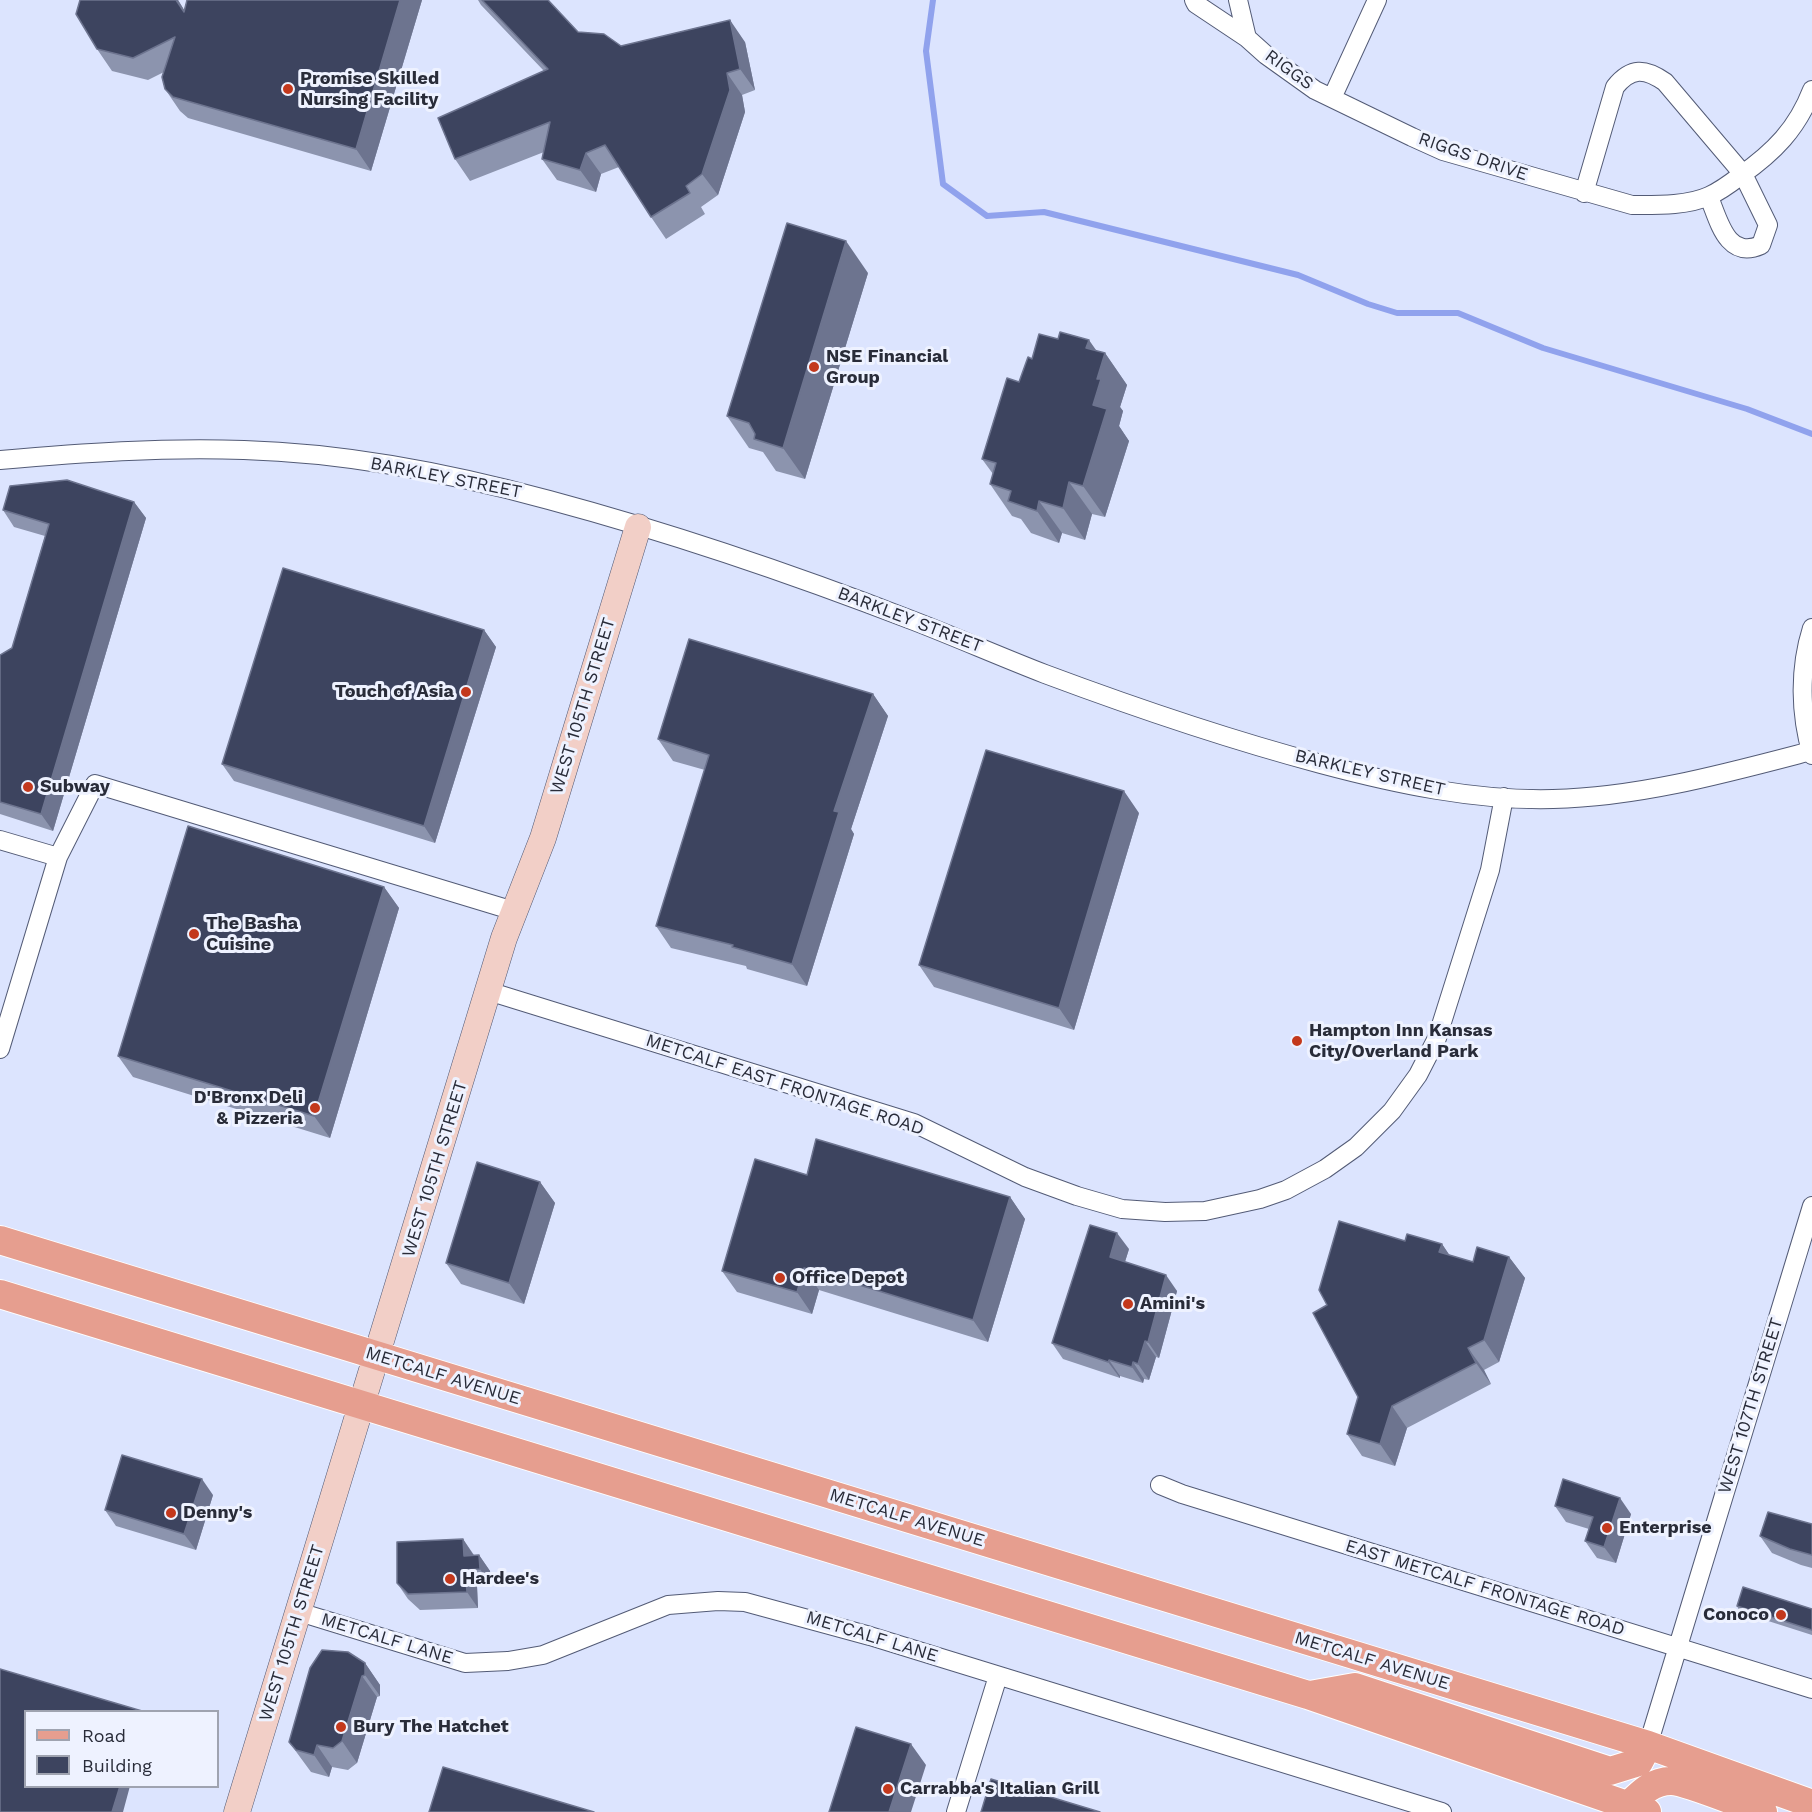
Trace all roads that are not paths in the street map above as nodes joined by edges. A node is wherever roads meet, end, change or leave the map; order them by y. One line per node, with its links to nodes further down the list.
1 (1194, 0): 4 (street, RIGGS)
2 (1238, 0): 4 (street, RIGGS)
3 (1377, 0): 6 (street)
4 (1247, 38): 6 (street, RIGGS)
5 (1812, 90): 7 (street, RIGGS DRIVE)
6 (1332, 98): 8 (street, RIGGS DRIVE)
7 (1743, 174): 8 (street); 9 (street, RIGGS DRIVE); 9 (street)
8 (1584, 193): 9 (street, RIGGS DRIVE)
9 (1709, 196)
10 (0, 460): 11 (street, BARKLEY STREET)
11 (638, 527): 14 (street, BARKLEY STREET); 17 (street, WEST 105TH STREET)
12 (1812, 628): 13 (street)
13 (1811, 753): 14 (street, BARKLEY STREET)
14 (1504, 797): 18 (street, METCALF EAST FRONTAGE ROAD)
15 (0, 840): 16 (street)
16 (58, 857): 17 (street); 19 (street)
17 (514, 911): 18 (street, WEST 105TH STREET)
18 (488, 991): 23 (street, WEST 105TH STREET)
19 (0, 1049)
20 (1812, 1206): 27 (street, WEST 107TH STREET)
21 (0, 1240): 23 (main road, METCALF AVENUE)
22 (0, 1294): 24 (main road)
23 (377, 1355): 24 (street, WEST 105TH STREET); 31 (main road, METCALF AVENUE)
24 (360, 1405): 26 (street, WEST 105TH STREET); 30 (main road)
25 (1160, 1485): 27 (street, EAST METCALF FRONTAGE ROAD)
26 (299, 1612): 28 (street, METCALF LANE); 34 (street, WEST 105TH STREET)
27 (1677, 1647): 29 (street, EAST METCALF FRONTAGE ROAD); 31 (street, WEST 107TH STREET)
28 (999, 1676): 35 (street); 36 (street, METCALF LANE)
29 (1812, 1689)
30 (1308, 1695): 31 (main road); 33 (main road)
31 (1648, 1745): 32 (main road, METCALF AVENUE)
32 (1812, 1804)
33 (1633, 1810): 37 (main road)
34 (237, 1812)
35 (956, 1812)
36 (1442, 1812)
37 (1763, 1812)

